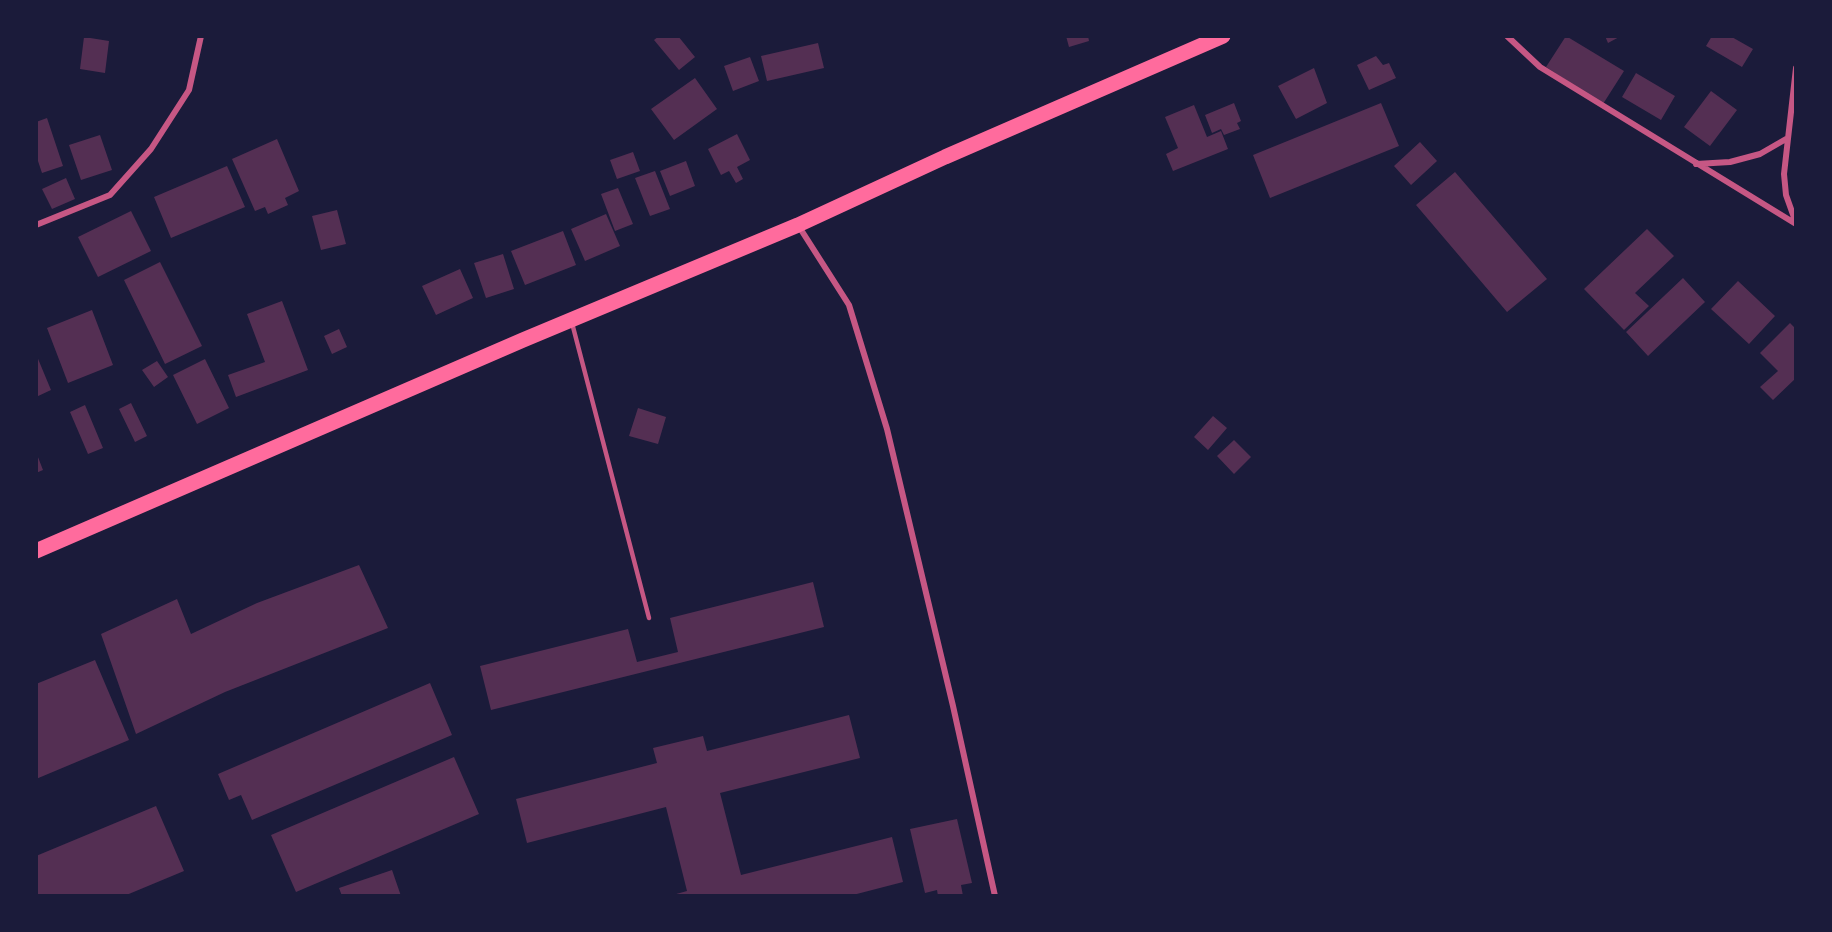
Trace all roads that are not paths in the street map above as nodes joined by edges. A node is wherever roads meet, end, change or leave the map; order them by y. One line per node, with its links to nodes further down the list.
1 (201, 36): 8 (street)
2 (1223, 36): 9 (main road)
3 (1507, 36): 6 (street)
4 (1796, 68): 5 (street)
5 (1786, 139): 6 (street); 7 (street)
6 (1695, 164): 7 (street)
7 (1796, 224)
8 (36, 225)
9 (798, 225): 10 (main road); 13 (street)
10 (571, 320): 11 (main road); 12 (lane)
11 (36, 551)
12 (649, 618)
13 (995, 896)

